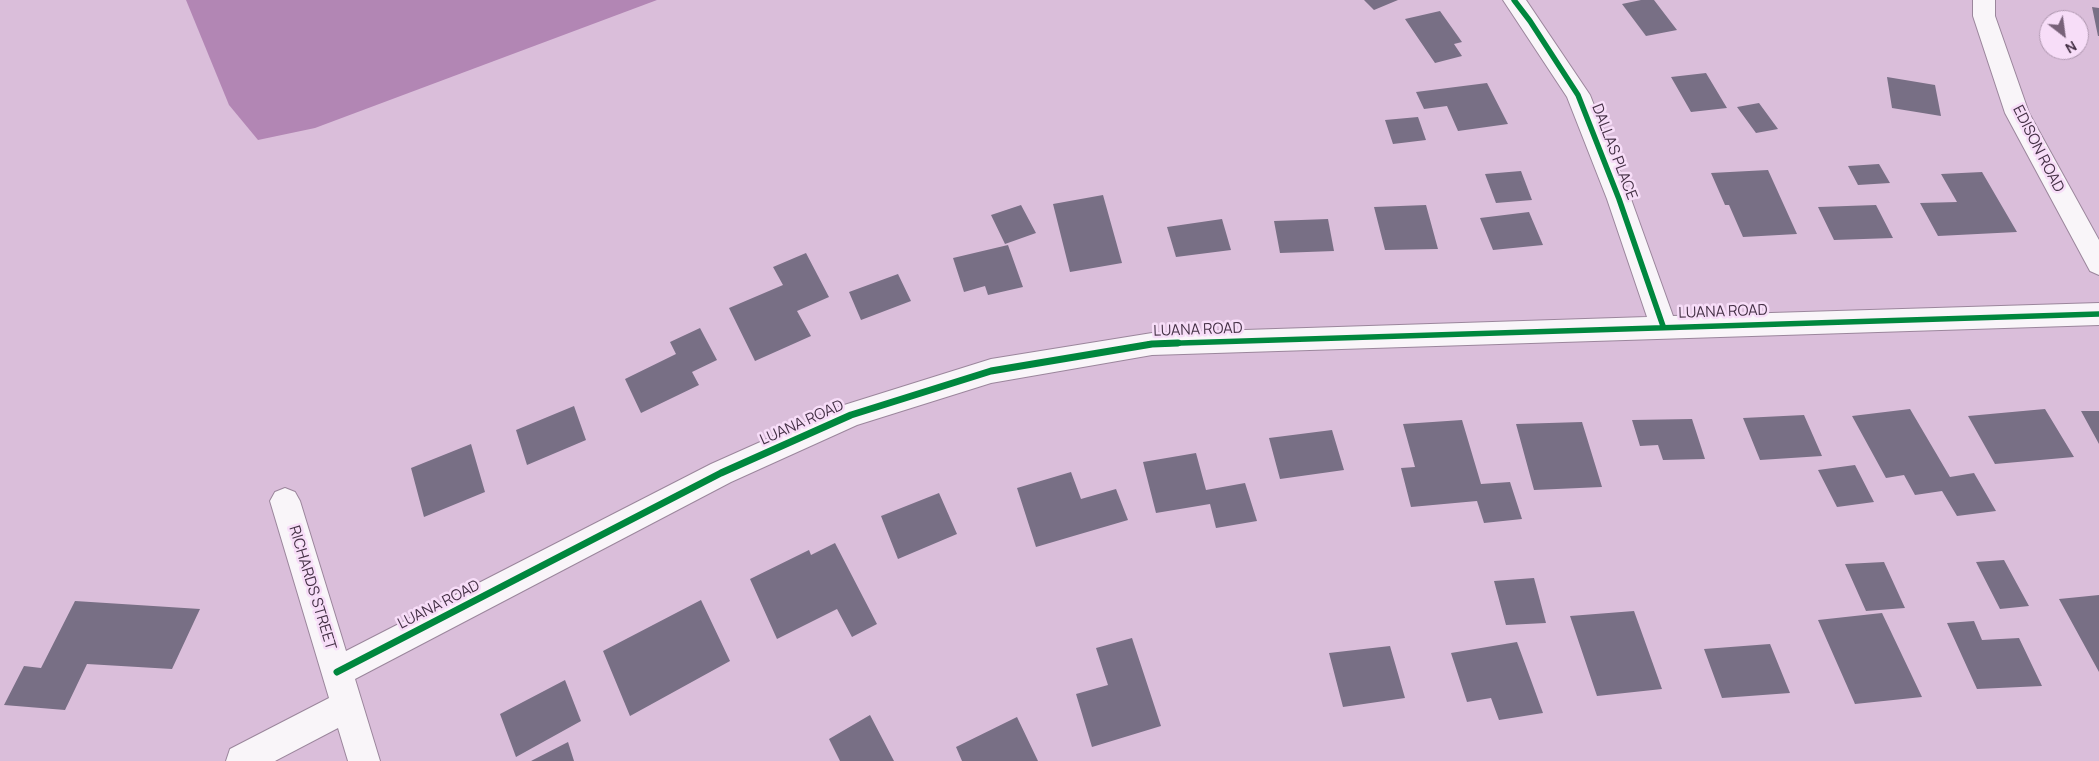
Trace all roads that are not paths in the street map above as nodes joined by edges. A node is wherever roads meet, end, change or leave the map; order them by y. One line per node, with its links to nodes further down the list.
1 (1514, 0): 5 (street, DALLAS PLACE)
2 (1984, 0): 3 (street, EDISON ROAD)
3 (2099, 264)
4 (2099, 314): 5 (street, LUANA ROAD)
5 (1663, 326): 7 (street, LUANA ROAD)
6 (285, 501): 7 (street, RICHARDS STREET)
7 (337, 672): 8 (street, RICHARDS STREET)
8 (346, 706): 9 (street); 10 (street, RICHARDS STREET)
9 (242, 761)
10 (364, 761)

